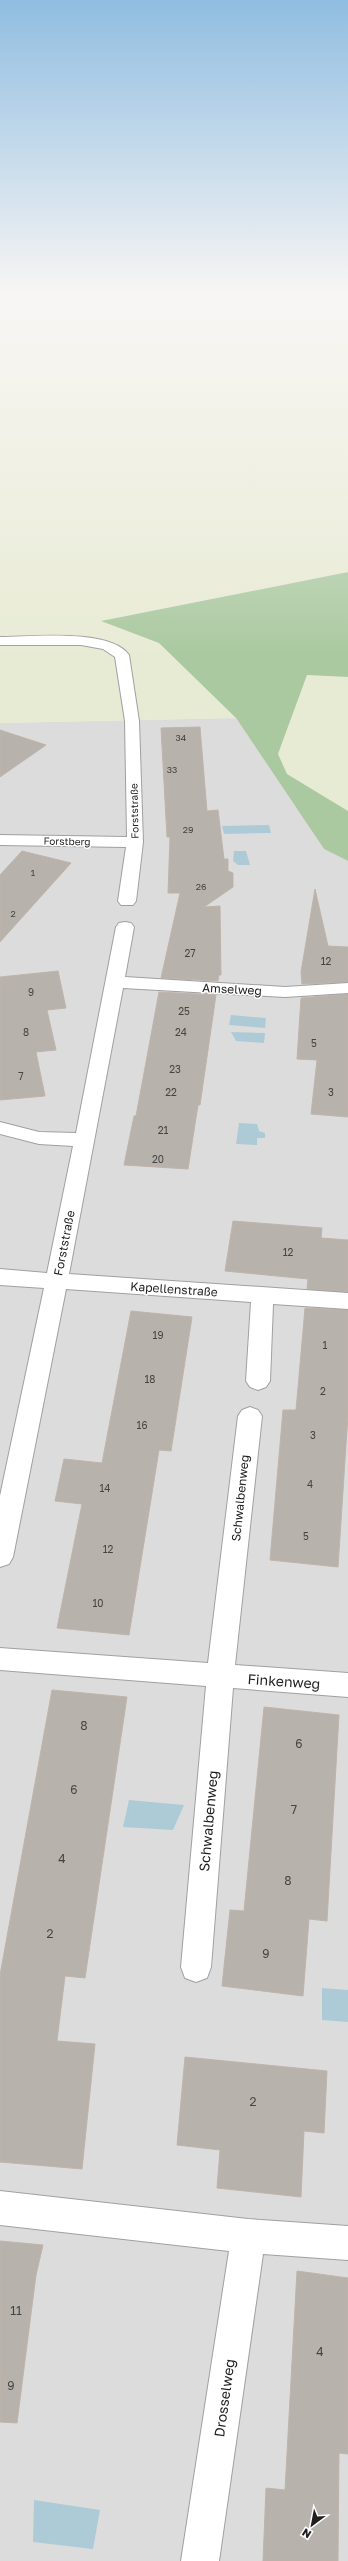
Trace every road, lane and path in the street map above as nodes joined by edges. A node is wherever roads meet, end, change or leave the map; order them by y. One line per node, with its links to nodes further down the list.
1 (0, 641): 3 (street, Forststraße)
2 (0, 840): 3 (street, Forstberg)
3 (135, 842): 4 (street, Forststraße)
4 (127, 901)
5 (125, 927): 6 (street, Forststraße)
6 (116, 982): 7 (street, Amselweg); 9 (street, Forststraße)
7 (348, 988)
8 (0, 1128): 9 (street)
9 (84, 1140): 11 (street, Forststraße)
10 (0, 1277): 11 (street, Kapellenstraße)
11 (56, 1281): 12 (street, Kapellenstraße); 16 (street, Forststraße)
12 (262, 1295): 13 (street, Kapellenstraße); 14 (street)
13 (348, 1301)
14 (258, 1381)
15 (250, 1416): 18 (street, Schwalbenweg)
16 (0, 1557)
17 (0, 1659): 18 (street)
18 (220, 1676): 19 (street, Finkenweg); 20 (street, Schwalbenweg)
19 (348, 1685)
20 (196, 1967)
21 (0, 2208): 22 (street)
22 (248, 2236): 23 (street); 24 (street, Drosselweg)
23 (348, 2243)
24 (200, 2561)

